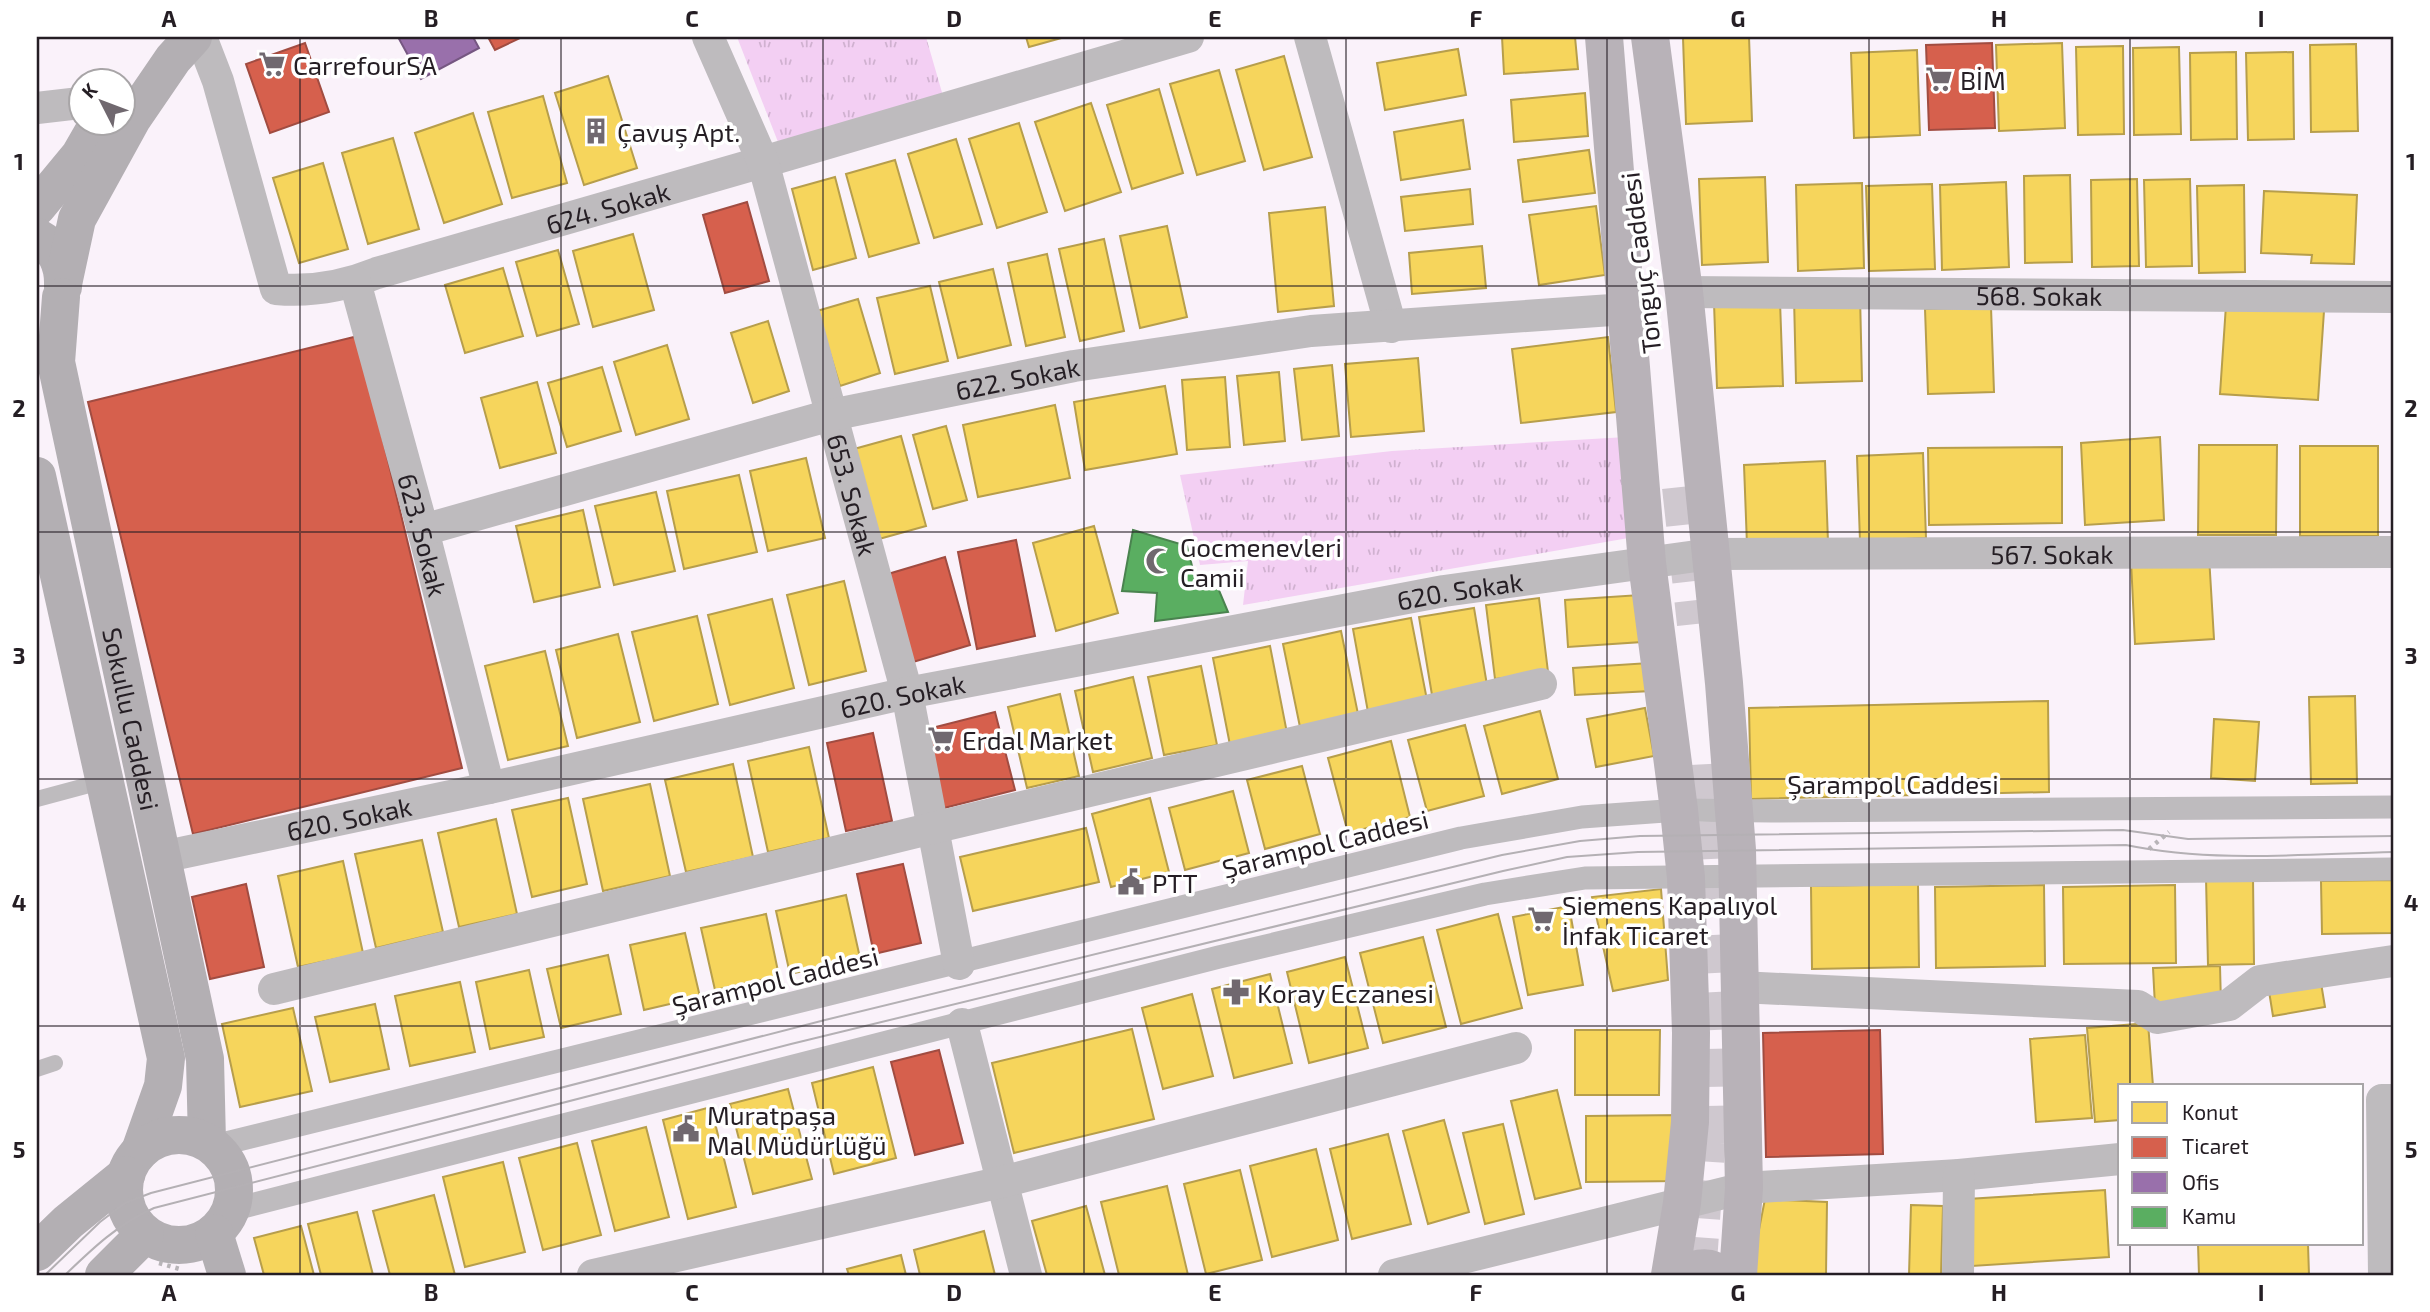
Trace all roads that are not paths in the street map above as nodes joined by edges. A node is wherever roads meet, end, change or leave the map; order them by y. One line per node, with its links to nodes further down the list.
1 (160, 37): 8 (main road)
2 (193, 37): 18 (main road, Sokullu Caddesi)
3 (201, 37): 15 (street, 624. Sokak)
4 (708, 37): 12 (street, 653. Sokak)
5 (1188, 37): 12 (street, 624. Sokak)
6 (1310, 37): 20 (street)
7 (1624, 39): 16 (main road); 19 (main road); 23 (main road, Tonguç Caddesi)
8 (136, 70)
9 (66, 105): 10 (street)
10 (37, 108)
11 (91, 136): 13 (main road)
12 (763, 162): 15 (street, 624. Sokak); 21 (street, 653. Sokak)
13 (37, 207)
14 (37, 237): 18 (main road)
15 (355, 282): 24 (street, 623. Sokak)
16 (1684, 292): 17 (street, 568. Sokak); 26 (main road)
17 (2393, 297)
18 (54, 302): 39 (main road, Sokullu Caddesi)
19 (1626, 309): 20 (street, 622. Sokak); 27 (main road)
20 (1391, 327): 21 (street, 622. Sokak)
21 (831, 415): 24 (street, 622. Sokak); 30 (street, 653. Sokak)
22 (37, 476): 32 (main road, Sokullu Caddesi)
23 (1672, 488)
24 (423, 530): 33 (street, 623. Sokak)
25 (2393, 552): 26 (street, 567. Sokak)
26 (1711, 554): 27 (street, 567. Sokak); 37 (main road)
27 (1647, 563): 30 (street, 620. Sokak); 36 (main road)
28 (1687, 624): 31 (main road)
29 (1541, 684): 38 (street)
30 (907, 693): 33 (street, 620. Sokak); 38 (street, 653. Sokak)
31 (1700, 765)
32 (104, 781): 34 (lane); 54 (main road, Sokullu Caddesi)
33 (489, 788): 39 (street, 620. Sokak)
34 (37, 799)
35 (2393, 807): 37 (street, Şarampol Caddesi)
36 (1679, 810): 37 (street, Şarampol Caddesi); 42 (main road); 44 (street, Şarampol Caddesi)
37 (1732, 810): 41 (main road)
38 (933, 828): 44 (street, 653. Sokak); 46 (street)
39 (162, 857): 52 (main road, Sokullu Caddesi)
40 (2393, 869): 41 (street)
41 (1738, 875): 42 (street); 45 (main road)
42 (1686, 878): 47 (street); 58 (main road)
43 (2393, 961): 45 (street)
44 (959, 964): 52 (street, Şarampol Caddesi)
45 (1740, 987): 57 (main road)
46 (274, 989)
47 (962, 1024): 56 (street); 59 (street)
48 (1516, 1048): 56 (street)
49 (55, 1063): 50 (lane)
50 (37, 1069)
51 (2383, 1100): 72 (street)
52 (210, 1144): 54 (main road); 59 (main road)
53 (2118, 1158): 55 (street)
54 (133, 1163): 60 (main road); 61 (main road)
55 (1959, 1175): 57 (street); 71 (street)
56 (1002, 1182): 64 (street); 65 (street)
57 (1744, 1188): 58 (street); 70 (main road)
58 (1682, 1203): 66 (street); 67 (main road)
59 (222, 1222): 60 (main road); 63 (main road)
60 (168, 1251): 62 (main road)
61 (37, 1252)
62 (104, 1275)
63 (227, 1275)
64 (593, 1275)
65 (1026, 1275)
66 (1394, 1275)
67 (1670, 1275)
68 (1681, 1275): 69 (main road)
69 (1720, 1275)
70 (1738, 1275)
71 (1958, 1275)
72 (2384, 1275)

